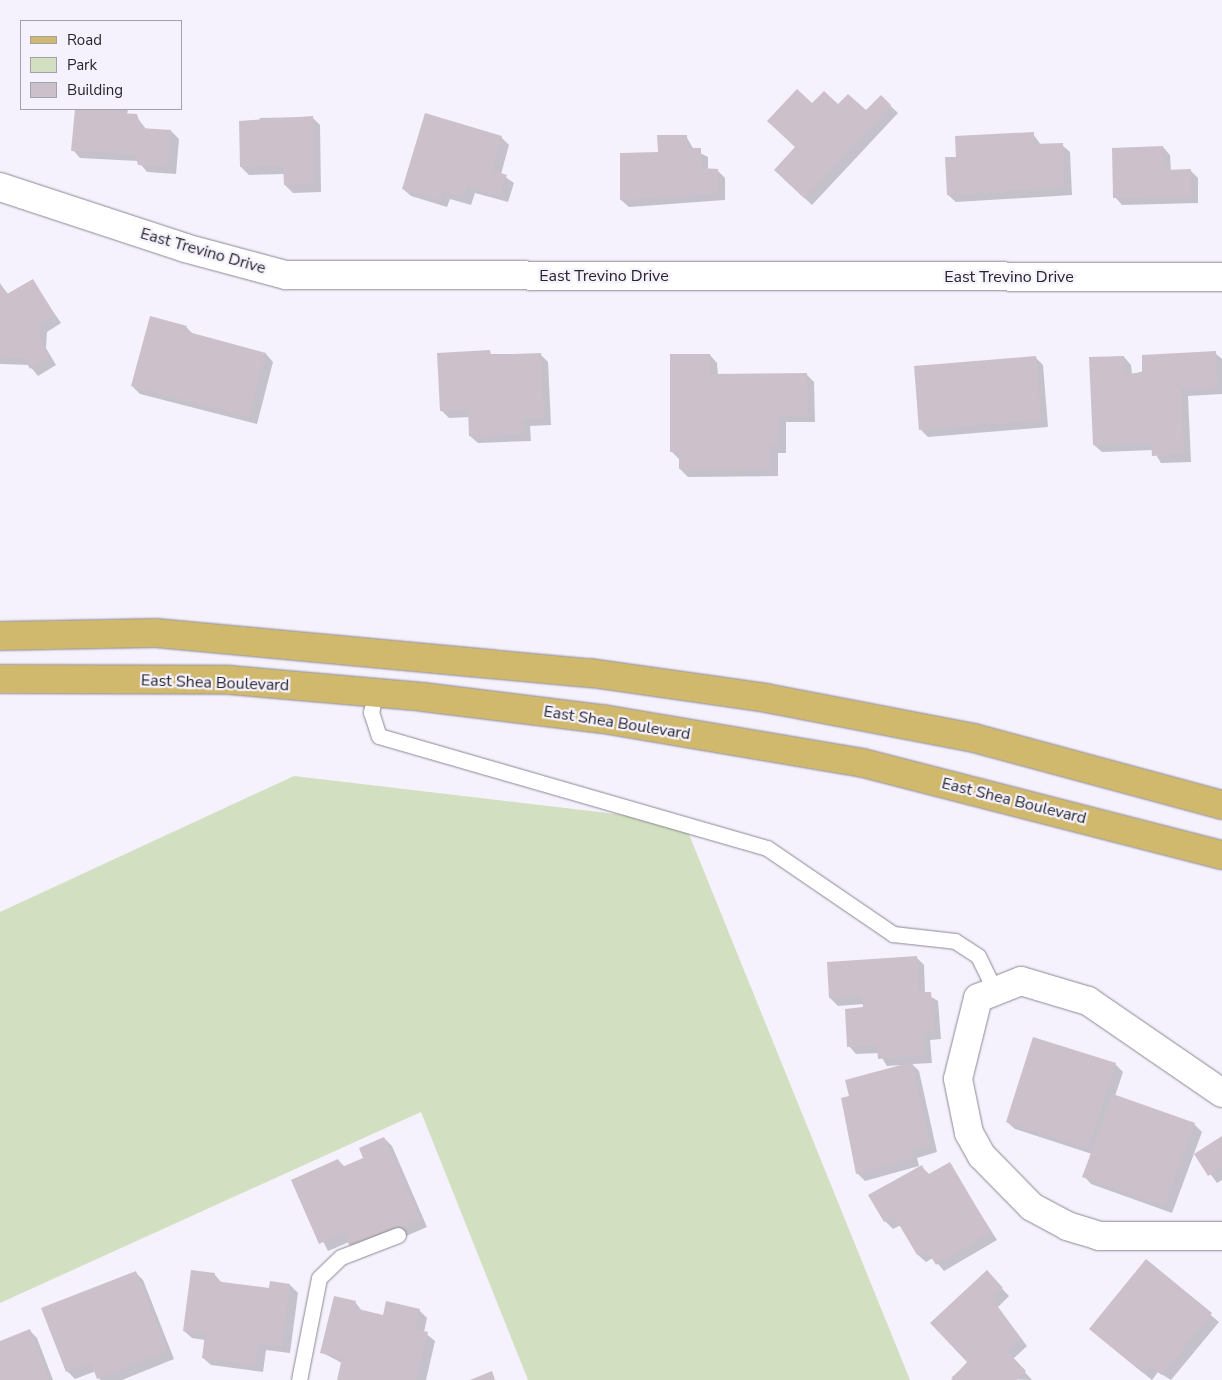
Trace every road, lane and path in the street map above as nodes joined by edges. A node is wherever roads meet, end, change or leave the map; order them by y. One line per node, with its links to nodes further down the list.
1 (0, 187): 2 (street, East Trevino Drive)
2 (1222, 277)
3 (0, 636): 6 (main road)
4 (0, 679): 5 (main road, East Shea Boulevard)
5 (376, 692): 7 (main road, East Shea Boulevard); 8 (lane)
6 (1222, 805)
7 (1222, 855)
8 (986, 994): 9 (street); 11 (street)
9 (1222, 1093)
10 (398, 1235): 12 (lane)
11 (1222, 1236)
12 (299, 1380)

